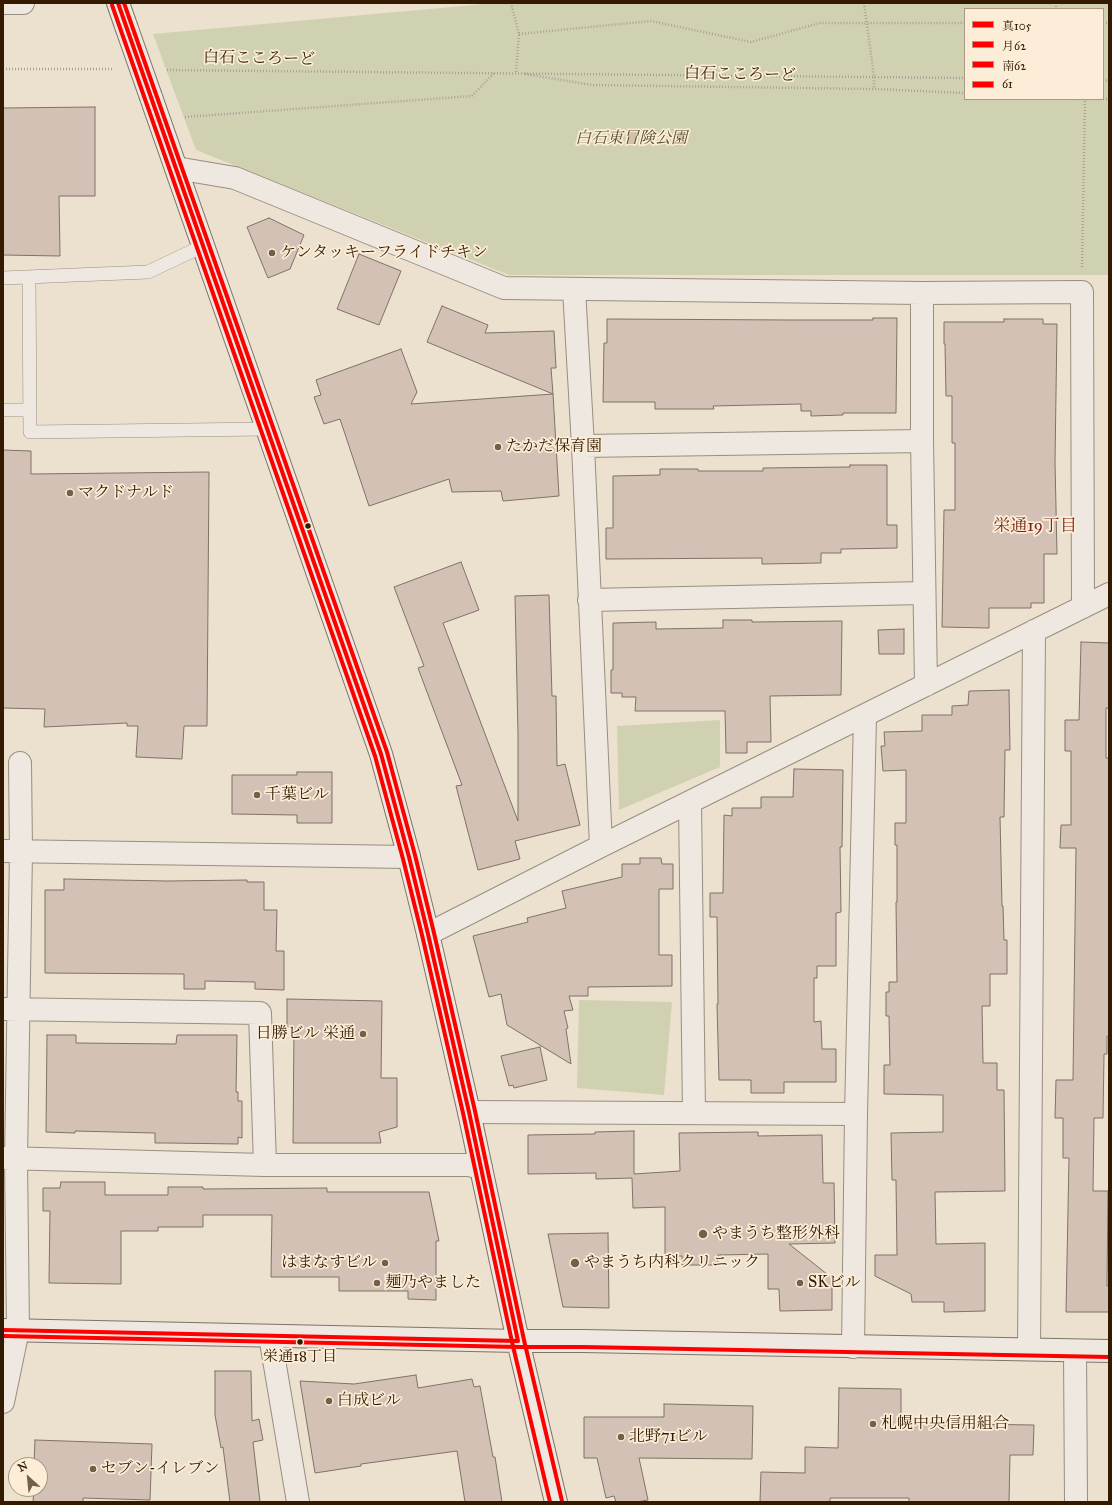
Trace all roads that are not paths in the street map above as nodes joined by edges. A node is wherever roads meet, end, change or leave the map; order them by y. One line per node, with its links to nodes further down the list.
1 (3, 3): 2 (street)
2 (23, 3)
3 (118, 3): 4 (street, bridge)
4 (176, 168): 5 (street); 8 (street)
5 (203, 246): 6 (lane); 12 (street)
6 (29, 277): 7 (lane); 11 (lane)
7 (3, 278)
8 (574, 289): 9 (street); 14 (street)
9 (922, 292): 13 (street); 18 (street)
10 (3, 410): 11 (lane)
11 (30, 410): 12 (lane)
12 (266, 429): 26 (street)
13 (922, 441): 14 (street); 15 (street)
14 (583, 446): 17 (street)
15 (924, 593): 17 (street); 20 (street)
16 (1109, 594): 18 (street)
17 (589, 600): 24 (street)
18 (1083, 607): 19 (street)
19 (1034, 631): 20 (street); 39 (street)
20 (926, 686): 21 (street)
21 (864, 716): 23 (street); 31 (street)
22 (20, 763): 25 (street)
23 (690, 803): 24 (street); 30 (street)
24 (601, 846): 27 (street)
25 (12, 851): 26 (street); 28 (street)
26 (409, 857): 27 (street)
27 (428, 934): 29 (street)
28 (11, 1010): 32 (street); 33 (street)
29 (469, 1112): 30 (street); 34 (street)
30 (694, 1113): 31 (street)
31 (856, 1114): 38 (street)
32 (10, 1158): 33 (street); 35 (street)
33 (265, 1165): 34 (street)
34 (481, 1168): 37 (street)
35 (10, 1330): 36 (street); 42 (street)
36 (270, 1336): 37 (street); 43 (street)
37 (518, 1341): 38 (street); 44 (street)
38 (853, 1347): 39 (street)
39 (1029, 1349): 40 (street)
40 (1075, 1351): 41 (street); 45 (street)
41 (1109, 1352)
42 (3, 1402)
43 (298, 1502)
44 (556, 1502)
45 (1076, 1502)

